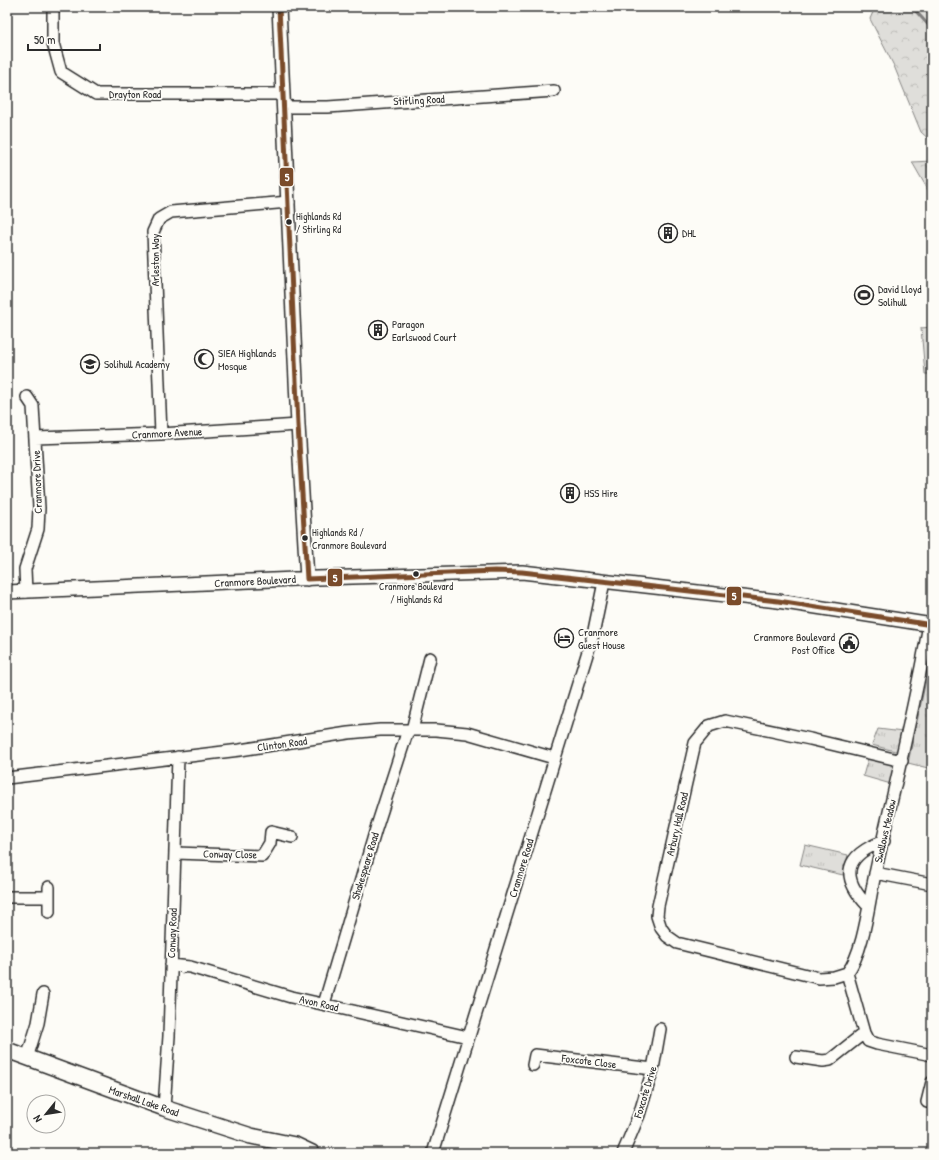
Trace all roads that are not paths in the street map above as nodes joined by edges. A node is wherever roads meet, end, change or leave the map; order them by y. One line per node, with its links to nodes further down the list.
1 (52, 7): 4 (street, Drayton Road)
2 (279, 7): 4 (street)
3 (554, 91): 4 (street, Stirling Road)
4 (283, 100): 5 (street)
5 (289, 202): 7 (street); 8 (street, Arleston Way)
6 (27, 397): 9 (street, Cranmore Drive)
7 (298, 425): 8 (street, Cranmore Avenue); 10 (street)
8 (162, 434): 9 (street, Cranmore Avenue)
9 (35, 438): 13 (street, Cranmore Drive)
10 (307, 579): 11 (street, Cranmore Boulevard); 13 (street, Cranmore Boulevard)
11 (604, 582): 14 (street, Cranmore Boulevard); 18 (street, Cranmore Road)
12 (7, 592): 13 (street, Cranmore Boulevard)
13 (26, 592)
14 (931, 624): 19 (street, Swallows Meadow)
15 (430, 658): 16 (street, Shakespeare Road)
16 (410, 730): 17 (street, Clinton Road); 18 (street, Clinton Road); 32 (street, Shakespeare Road)
17 (178, 757): 20 (street, Clinton Road); 23 (street, Conway Road)
18 (554, 758): 35 (street, Cranmore Road)
19 (902, 762): 22 (street, Swallows Meadow); 30 (street, Arbury Hall Road)
20 (7, 778)
21 (292, 837): 23 (street, Conway Close)
22 (884, 841): 24 (street, Swallows Meadow); 27 (street)
23 (176, 853): 29 (street, Conway Road)
24 (875, 873): 25 (street); 27 (street, Swallows Meadow)
25 (932, 884)
26 (7, 897): 28 (street)
27 (868, 906): 30 (street, Swallows Meadow)
28 (49, 912)
29 (171, 965): 32 (street, Avon Road); 44 (street, Conway Road)
30 (847, 973): 34 (street)
31 (43, 994): 39 (street)
32 (324, 1004): 35 (street, Avon Road)
33 (660, 1029): 41 (street, Foxcote Drive)
34 (864, 1033): 37 (street); 38 (street)
35 (468, 1037): 48 (street, Cranmore Road)
36 (7, 1050): 39 (main road, Marshall Lake Road)
37 (932, 1055)
38 (796, 1057)
39 (27, 1058): 44 (main road, Marshall Lake Road)
40 (534, 1065): 41 (street, Foxcote Close)
41 (653, 1069): 49 (street, Foxcote Drive)
42 (932, 1082): 43 (street)
43 (927, 1102)
44 (164, 1108): 45 (main road, Marshall Lake Road)
45 (283, 1143): 46 (main road, Marshall Lake Road); 47 (main road, Marshall Lake Road)
46 (298, 1153)
47 (312, 1153)
48 (433, 1153)
49 (623, 1153)

